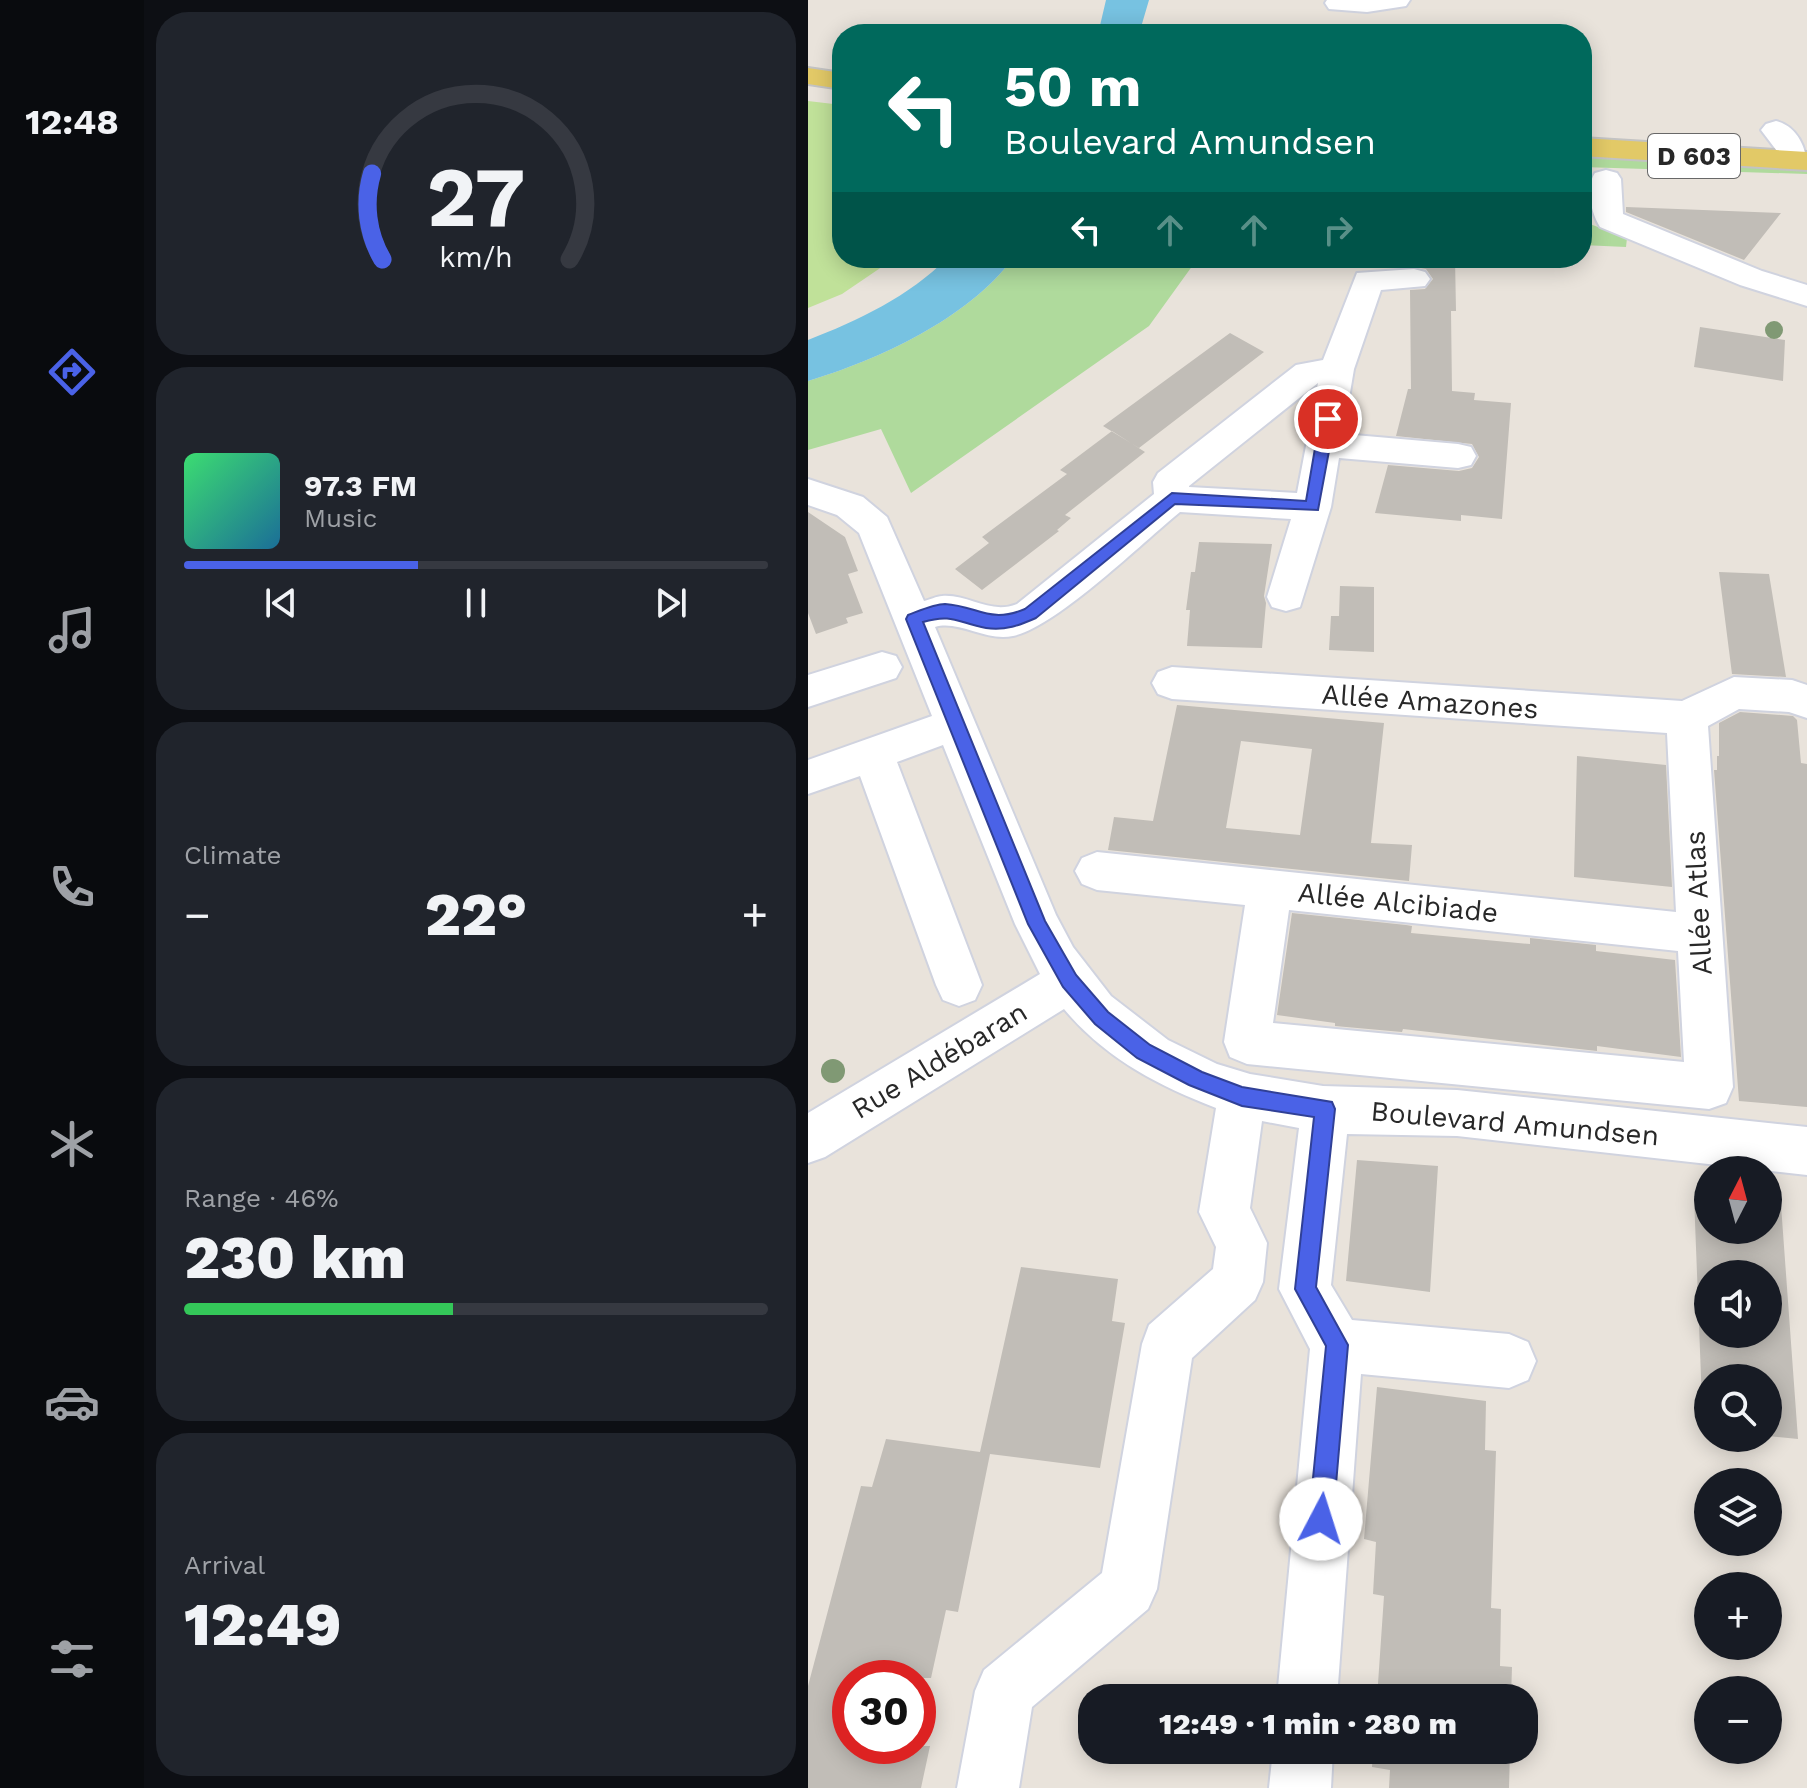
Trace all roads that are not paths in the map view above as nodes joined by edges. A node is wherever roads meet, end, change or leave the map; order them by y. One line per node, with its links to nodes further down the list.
1 (1405, 3): 2 (street)
2 (1331, 10)
3 (808, 55): 4 (main road)
4 (832, 59)
5 (808, 76): 6 (main road)
6 (832, 80)
7 (1776, 130): 9 (street)
8 (1592, 148): 9 (main road, D 603)
9 (1805, 169): 11 (main road, D 603)
10 (1608, 179): 13 (street)
11 (1668, 181)
12 (1414, 279): 14 (street)
13 (1807, 296)
14 (1337, 369): 15 (street); 18 (street)
15 (1323, 444): 16 (street); 19 (street)
16 (1458, 456)
17 (808, 492): 21 (street, Boulevard Amundsen)
18 (1172, 499): 19 (street); 21 (street)
19 (1313, 507): 20 (street)
20 (1286, 597)
21 (914, 619): 27 (street, Boulevard Amundsen)
22 (882, 667): 24 (street)
23 (1172, 683): 26 (street, Allée Amazones)
24 (808, 691)
25 (1807, 702): 26 (street)
26 (1687, 718): 32 (street, Allée Atlas)
27 (956, 724): 28 (street); 33 (street, Boulevard Amundsen)
28 (873, 754): 29 (street); 34 (street)
29 (808, 777)
30 (1097, 871): 31 (street, Allée Alcibiade)
31 (1270, 889): 32 (street, Allée Alcibiade); 32 (street, Allée Atlas)
32 (1700, 934)
33 (1069, 981): 35 (street, Boulevard Amundsen); 37 (street, Rue Aldébaran)
34 (959, 985)
35 (1242, 1096): 36 (street, Boulevard Amundsen); 43 (street)
36 (1325, 1109): 38 (street, Boulevard Amundsen); 39 (street)
37 (808, 1140)
38 (1807, 1151)
39 (1337, 1345): 40 (street); 41 (street)
40 (1509, 1361)
41 (1307, 1684)
42 (1302, 1764): 44 (street)
43 (988, 1788)
44 (1300, 1788)

